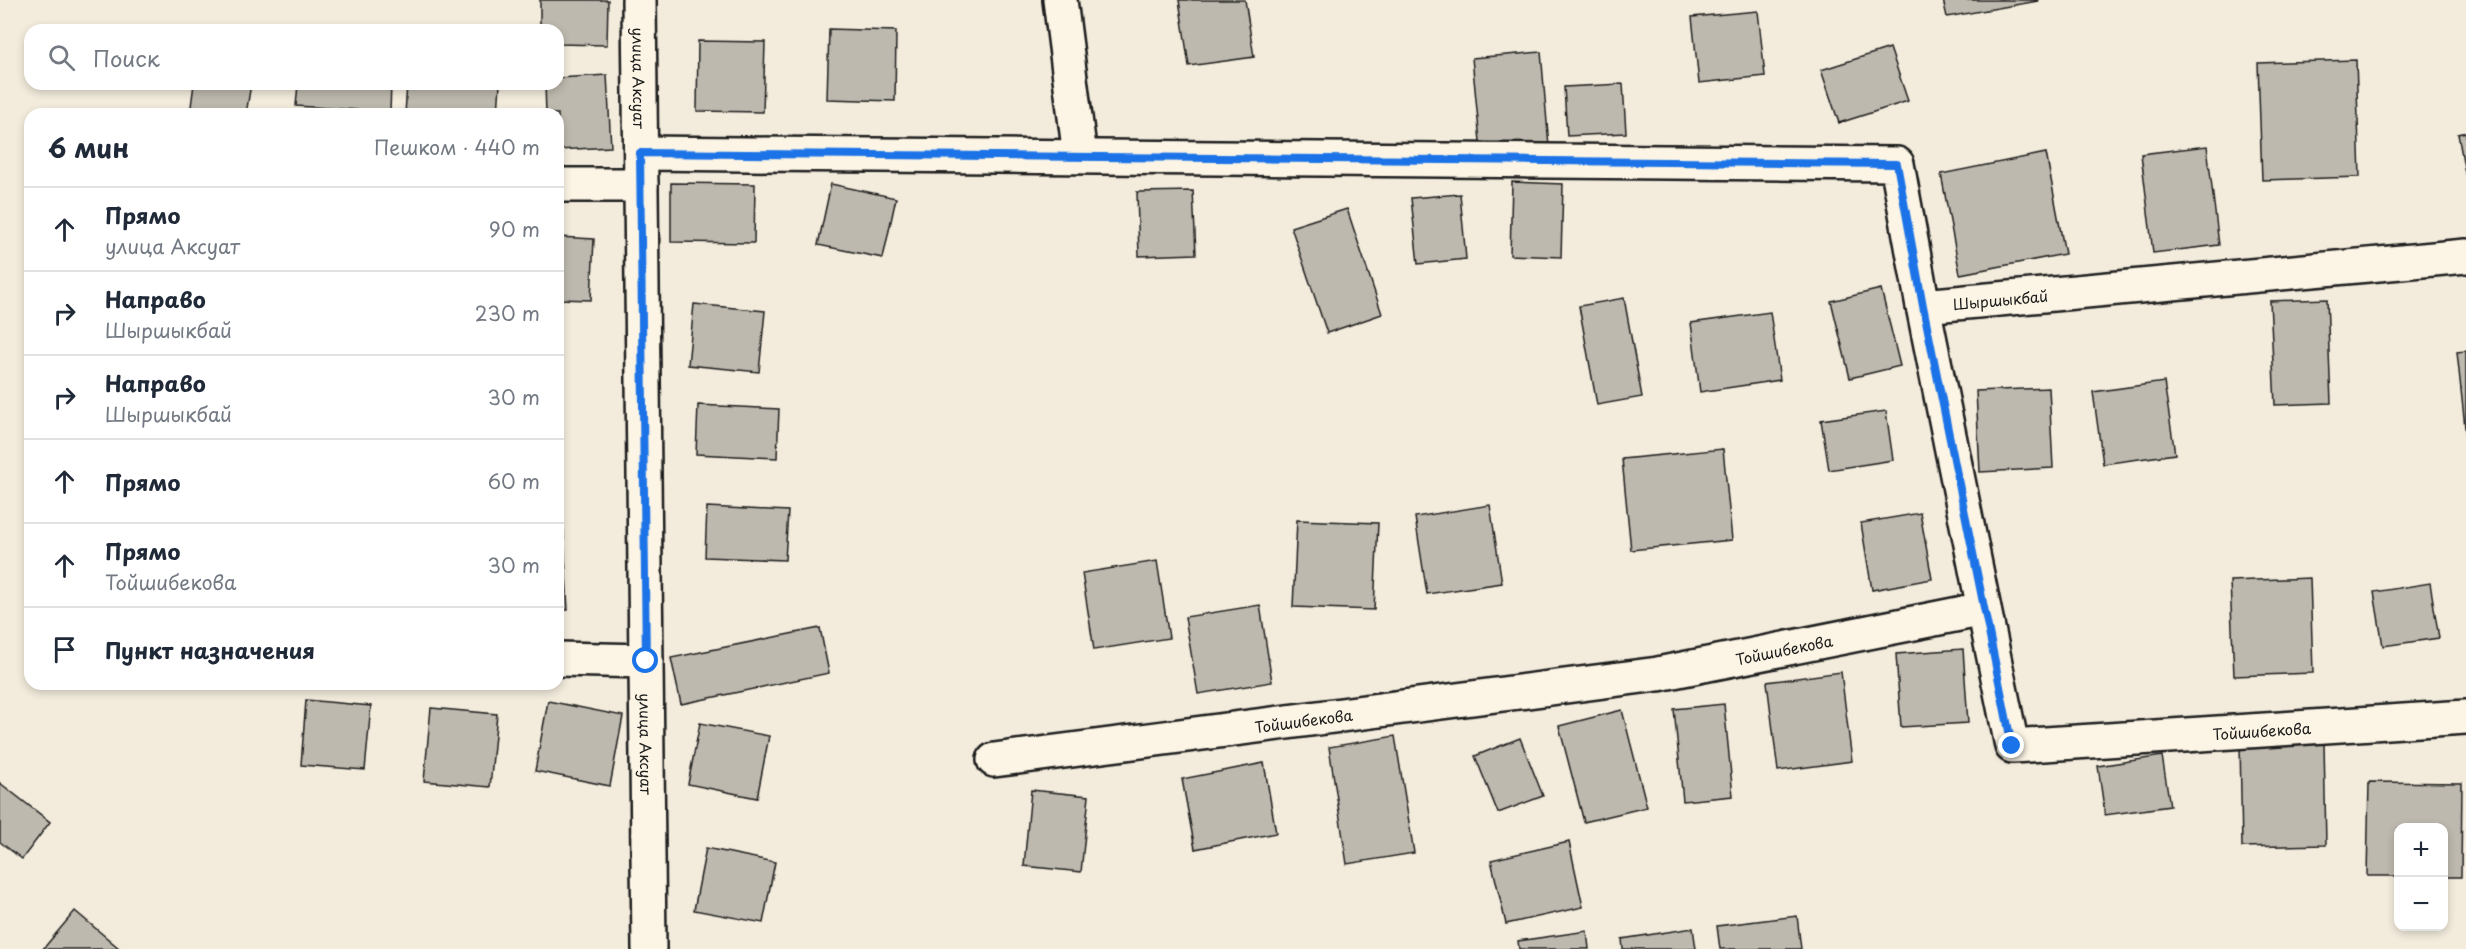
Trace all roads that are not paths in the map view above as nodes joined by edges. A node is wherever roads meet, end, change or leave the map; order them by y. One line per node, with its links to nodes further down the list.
1 (639, 0): 3 (street, улица Аксуат)
2 (1060, 0): 4 (street)
3 (640, 153): 4 (street); 6 (street, улица Аксуат)
4 (1080, 156): 8 (street)
5 (564, 185): 6 (street)
6 (641, 185): 11 (street, улица Аксуат)
7 (2466, 256): 8 (street, Шыршыкбай)
8 (1923, 306): 9 (street)
9 (1984, 609): 12 (street, Тойшибекова); 13 (street, Тойшибекова)
10 (564, 659): 11 (street)
11 (646, 661): 14 (street, улица Аксуат)
12 (2466, 717)
13 (994, 760)
14 (649, 949)

